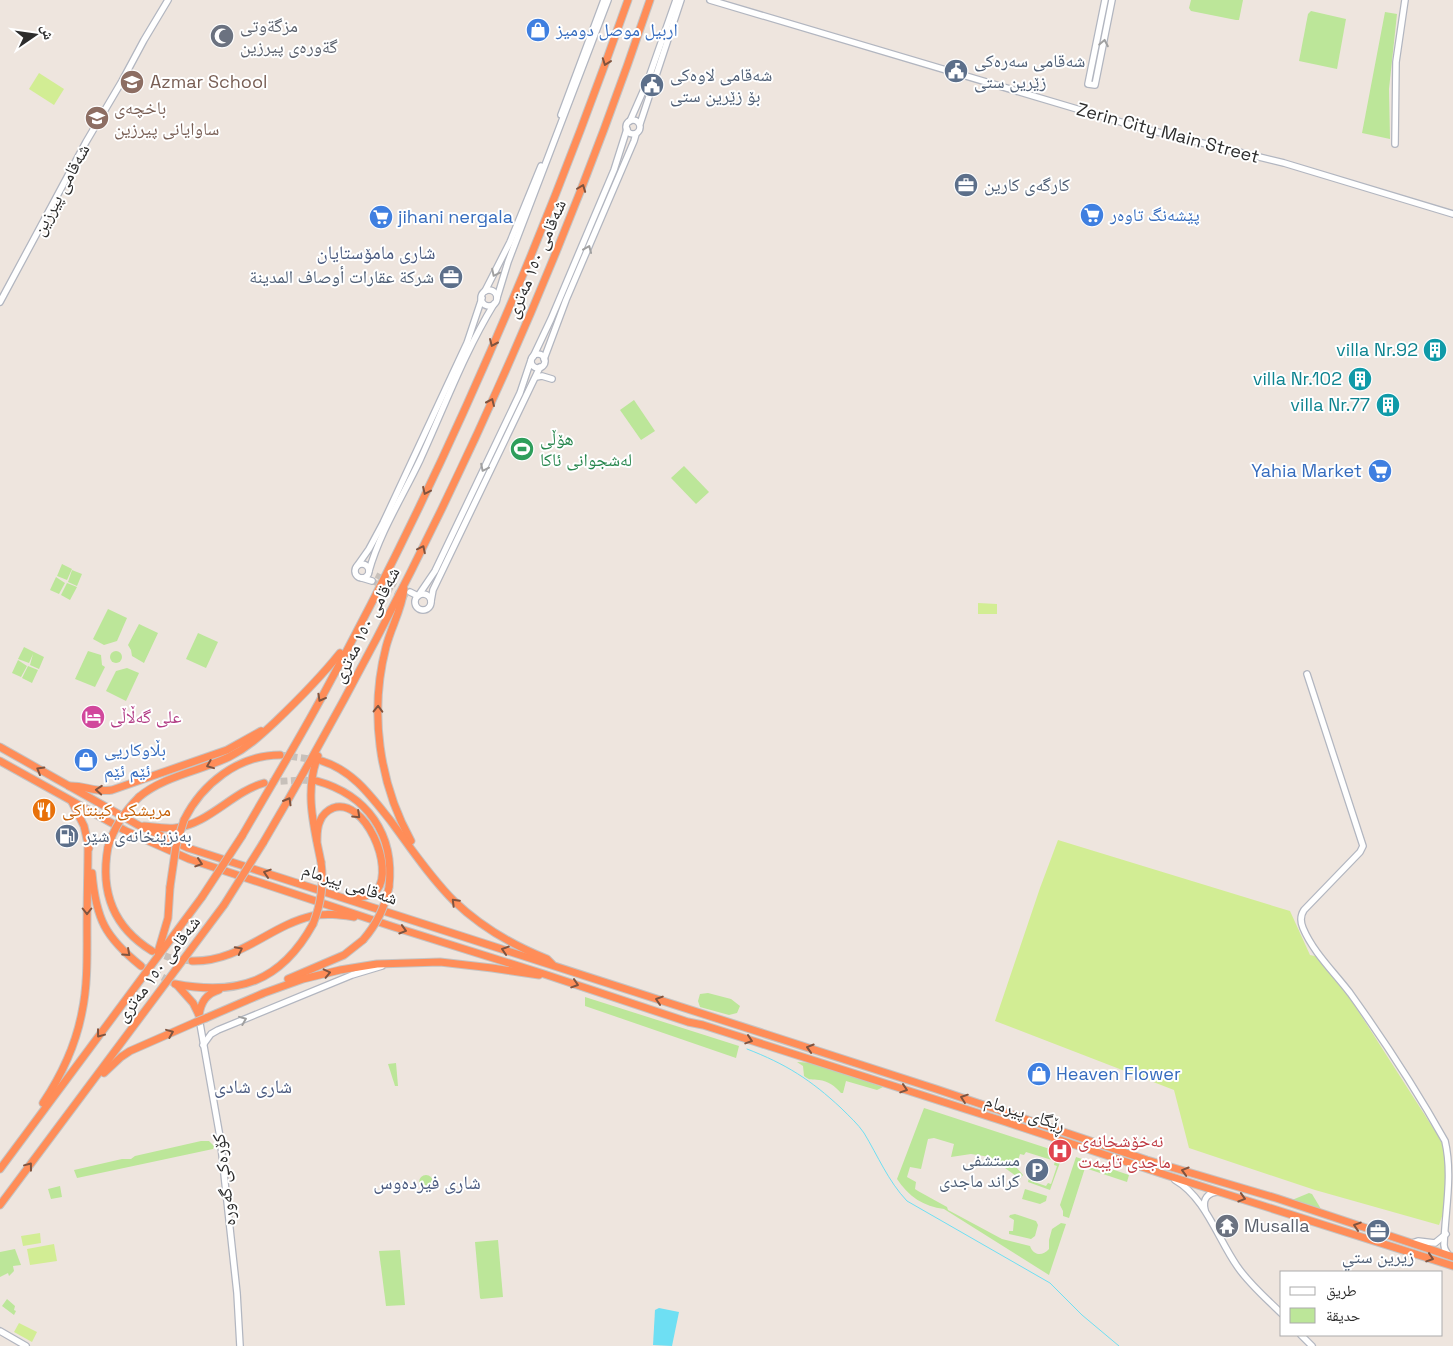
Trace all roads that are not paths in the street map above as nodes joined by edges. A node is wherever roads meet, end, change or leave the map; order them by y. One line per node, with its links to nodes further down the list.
1 (168, 0): 21 (street, شەقامی پیرزین)
2 (604, 0): 18 (street, one-way to 18)
3 (608, 0): 20 (street)
4 (628, 0): 36 (highway, شەقامی ١٥٠ مەتری, one-way to 36)
5 (650, 0): 32 (highway, شەقامی ١٥٠ مەتری, one-way to 5)
6 (676, 0): 12 (street)
7 (681, 0): 13 (street)
8 (710, 0): 17 (street, Zerin City Main Street)
9 (1105, 0): 10 (street, one-way to 10)
10 (1112, 0)
11 (1405, 0): 16 (street)
12 (630, 121): 13 (street); 14 (street)
13 (640, 124): 15 (street)
14 (627, 129): 15 (street); 22 (street)
15 (636, 134): 23 (street, one-way to 15)
16 (1395, 144)
17 (1453, 214)
18 (485, 291): 19 (street); 20 (street)
19 (482, 298): 20 (street); 27 (street)
20 (496, 301): 28 (street)
21 (0, 302)
22 (532, 358): 23 (street); 24 (street); 33 (street, one-way to 33)
23 (544, 359): 24 (street)
24 (540, 367): 25 (street)
25 (536, 377): 26 (street); 34 (street)
26 (552, 379)
27 (357, 566): 28 (street); 30 (street)
28 (368, 569): 29 (street); 30 (street)
29 (376, 575)
30 (362, 578): 31 (street)
31 (372, 581)
32 (405, 584): 39 (highway, شەقامی ١٥٠ مەتری); 51 (highway, one-way to 32)
33 (418, 596): 34 (street); 35 (street); 35 (street)
34 (431, 601): 35 (street)
35 (415, 604)
36 (350, 641): 38 (highway); 56 (highway, شەقامی ١٥٠ مەتری, one-way to 56, bridge)
37 (1307, 674): 78 (street)
38 (274, 723): 46 (highway, one-way to 46); 54 (highway, one-way to 54, bridge)
39 (329, 728): 49 (highway); 67 (highway, شەقامی ١٥٠ مەتری, one-way to 39, bridge)
40 (0, 748): 46 (highway, شەقامی پیرمام, one-way to 40)
41 (280, 755): 56 (highway, bridge)
42 (0, 761): 47 (highway, شەقامی پیرمام)
43 (322, 761): 51 (highway)
44 (317, 781): 62 (highway, bridge)
45 (264, 783): 48 (highway)
46 (68, 786): 48 (highway, شەقامی پیرمام)
47 (72, 801): 50 (highway); 53 (highway, شەقامی پیرمام, one-way to 53)
48 (138, 825): 52 (highway, شەقامی پیرمام, one-way to 48)
49 (317, 840): 52 (highway, one-way to 52); 61 (highway, bridge)
50 (88, 845): 58 (highway, one-way to 58); 70 (highway, one-way to 70)
51 (425, 865): 59 (highway, one-way to 51)
52 (345, 899): 59 (highway, شەقامی پیرمام, one-way to 52)
53 (363, 916): 55 (highway, one-way to 53); 60 (highway, شەقامی پیرمام, one-way to 60)
54 (152, 951)
55 (192, 961)
56 (153, 963): 70 (highway, شەقامی ١٥٠ مەتری, one-way to 70)
57 (394, 963): 60 (highway); 62 (highway, one-way to 57); 66 (street, one-way to 57)
58 (141, 966)
59 (554, 966): 63 (highway, شەقامی پیرمام, one-way to 59)
60 (544, 974): 65 (highway, شەقامی پیرمام, one-way to 65)
61 (226, 988): 64 (highway); 64 (highway)
62 (264, 993): 64 (highway)
63 (706, 1016): 68 (highway, ڕێگای پیرمام, one-way to 63)
64 (200, 1018): 66 (street, کۆرەکی گەورە); 67 (highway, one-way to 64)
65 (702, 1025): 69 (highway, ڕێگای پیرمام, one-way to 69)
66 (203, 1045): 86 (street, کۆرەکی گەورە)
67 (88, 1089): 74 (highway, شەقامی ١٥٠ مەتری, one-way to 67)
68 (1098, 1144): 69 (highway); 75 (highway, ڕێگای پیرمام, one-way to 68)
69 (1096, 1152): 72 (highway, ڕێگای پیرمام)
70 (11, 1154): 71 (highway, شەقامی ١٥٠ مەتری)
71 (0, 1169)
72 (1166, 1175): 73 (highway, ڕێگای پیرمام); 76 (street)
73 (1223, 1192): 76 (street); 77 (highway, ڕێگای پیرمام, one-way to 77)
74 (0, 1205)
75 (1296, 1205): 77 (highway); 79 (highway, ڕێگای پیرمام, one-way to 75)
76 (1207, 1214): 82 (street)
77 (1296, 1215): 81 (highway, ڕێگای پیرمام, one-way to 81)
78 (1446, 1234): 79 (street); 80 (street)
79 (1412, 1243): 80 (highway, ڕێگای پیرمام)
80 (1451, 1256)
81 (1453, 1266)
82 (1280, 1312)
83 (0, 1331): 85 (street)
84 (1303, 1336): 87 (street)
85 (26, 1346)
86 (240, 1346)
87 (1312, 1346)

